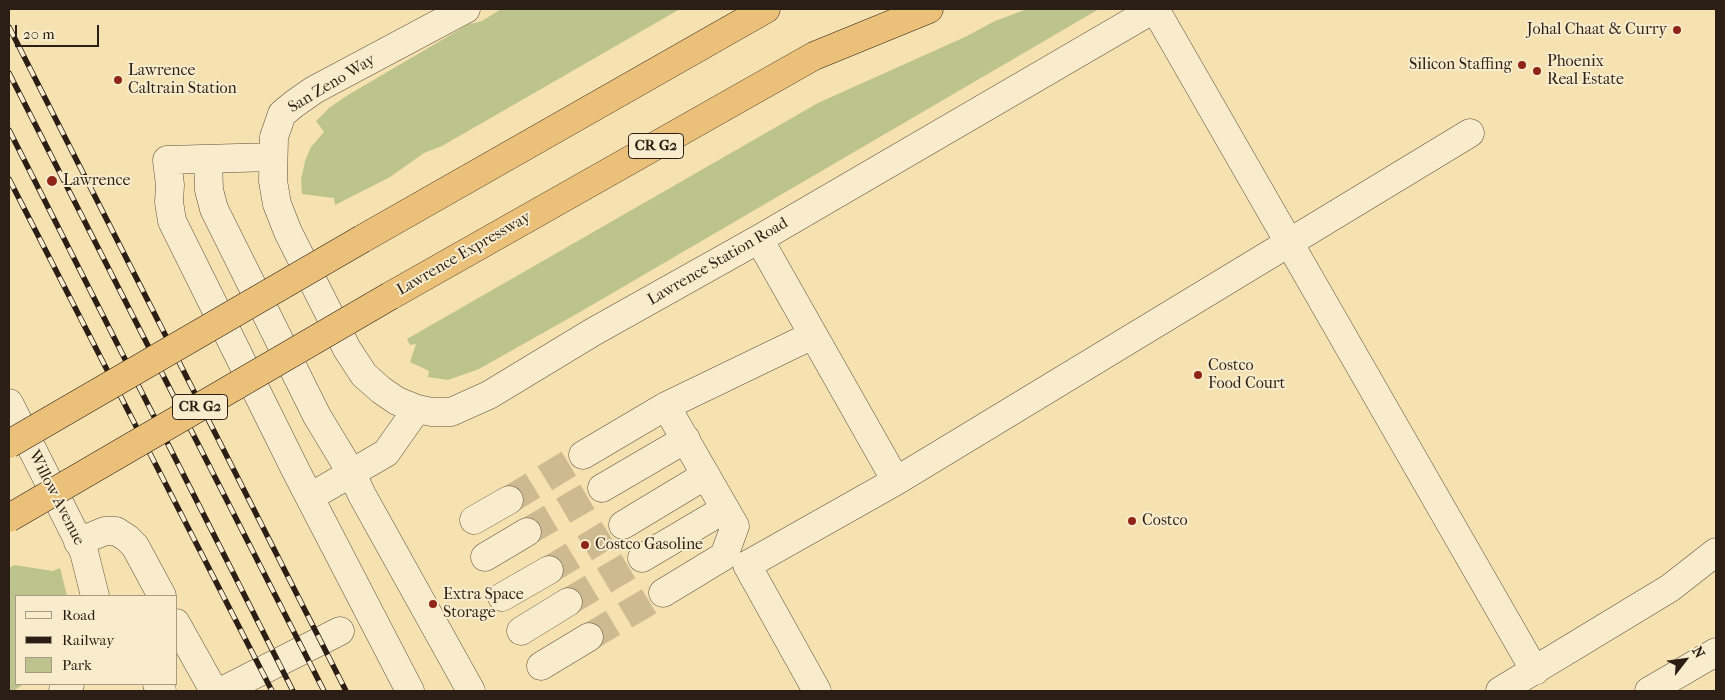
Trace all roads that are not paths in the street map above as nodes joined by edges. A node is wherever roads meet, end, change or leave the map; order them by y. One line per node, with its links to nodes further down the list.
1 (466, 9): 6 (street, San Zeno Way)
2 (766, 9): 16 (highway, bridge)
3 (929, 9): 24 (highway, Lawrence Expressway / CR G2, bridge)
4 (1155, 9): 8 (street, Lawrence Station Road); 9 (street)
5 (1470, 133): 9 (street)
6 (273, 158): 7 (street); 10 (street, San Zeno Way)
7 (208, 159): 18 (street); 22 (street)
8 (759, 239): 11 (street); 14 (street, Lawrence Station Road)
9 (1289, 243): 20 (street); 45 (street)
10 (315, 288): 14 (street, Lawrence Station Road)
11 (813, 335): 13 (street); 20 (street)
12 (9, 403): 29 (street, Willow Avenue)
13 (666, 406): 15 (street); 17 (street)
14 (417, 409): 18 (street)
15 (686, 439): 19 (street); 21 (street)
16 (9, 444)
17 (582, 455)
18 (352, 474): 22 (street); 49 (street)
19 (706, 475): 25 (street); 27 (street)
20 (896, 481): 50 (street)
21 (602, 488)
22 (310, 497): 48 (street)
23 (509, 500): 26 (street)
24 (9, 518)
25 (730, 518): 32 (street); 34 (street)
26 (474, 520)
27 (623, 525)
28 (527, 532): 31 (street)
29 (78, 542): 35 (street, Willow Avenue); 36 (street)
30 (1716, 552): 45 (street)
31 (485, 557)
32 (642, 558)
33 (549, 570): 37 (street)
34 (662, 593)
35 (95, 595)
36 (161, 595)
37 (502, 597)
38 (568, 602): 41 (street)
39 (178, 627): 46 (street)
40 (340, 631): 47 (street)
41 (521, 631)
42 (588, 637): 44 (street)
43 (1716, 652): 52 (street)
44 (541, 666)
45 (1535, 671): 51 (street)
46 (214, 691)
47 (222, 691)
48 (410, 691)
49 (471, 691)
50 (817, 691)
51 (1500, 691)
52 (1649, 691)

